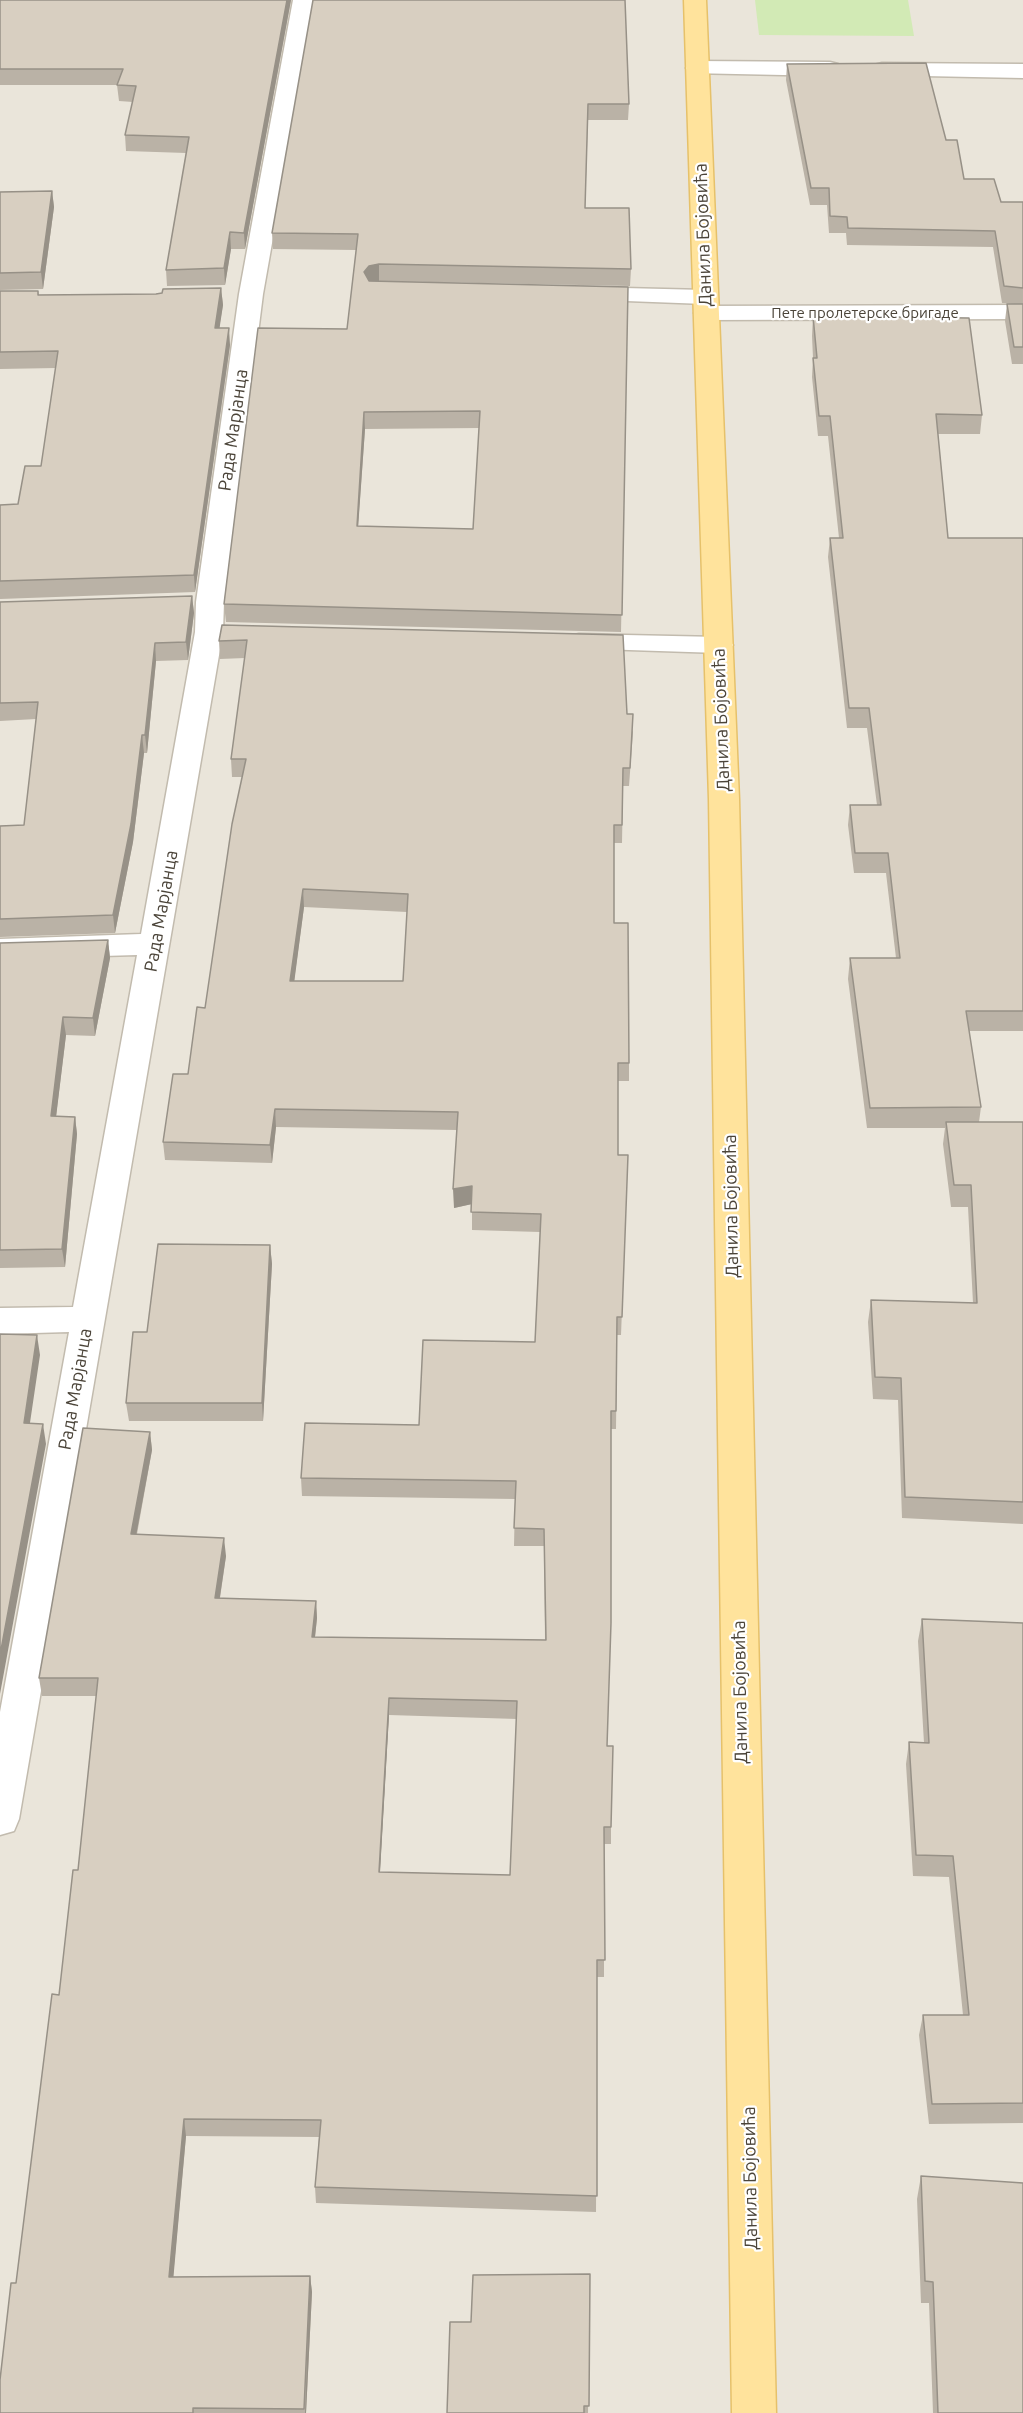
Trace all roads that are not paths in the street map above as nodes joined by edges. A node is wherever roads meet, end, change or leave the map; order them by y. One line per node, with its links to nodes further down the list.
1 (304, 0): 10 (street, Рада Марјанца)
2 (695, 0): 3 (main road, Данила Бојовића)
3 (697, 68): 4 (street); 6 (main road, Данила Бојовића)
4 (1023, 71)
5 (565, 294): 6 (street, Пете пролетерске бригаде)
6 (705, 305): 7 (street, Пете пролетерске бригаде); 9 (main road, Данила Бојовића)
7 (1023, 312)
8 (549, 641): 9 (street)
9 (718, 645): 15 (main road, Данила Бојовића)
10 (155, 944): 11 (street); 12 (street, Рада Марјанца)
11 (0, 949)
12 (88, 1319): 13 (street); 14 (street, Рада Марјанца)
13 (0, 1321)
14 (0, 1819)
15 (754, 2413)

